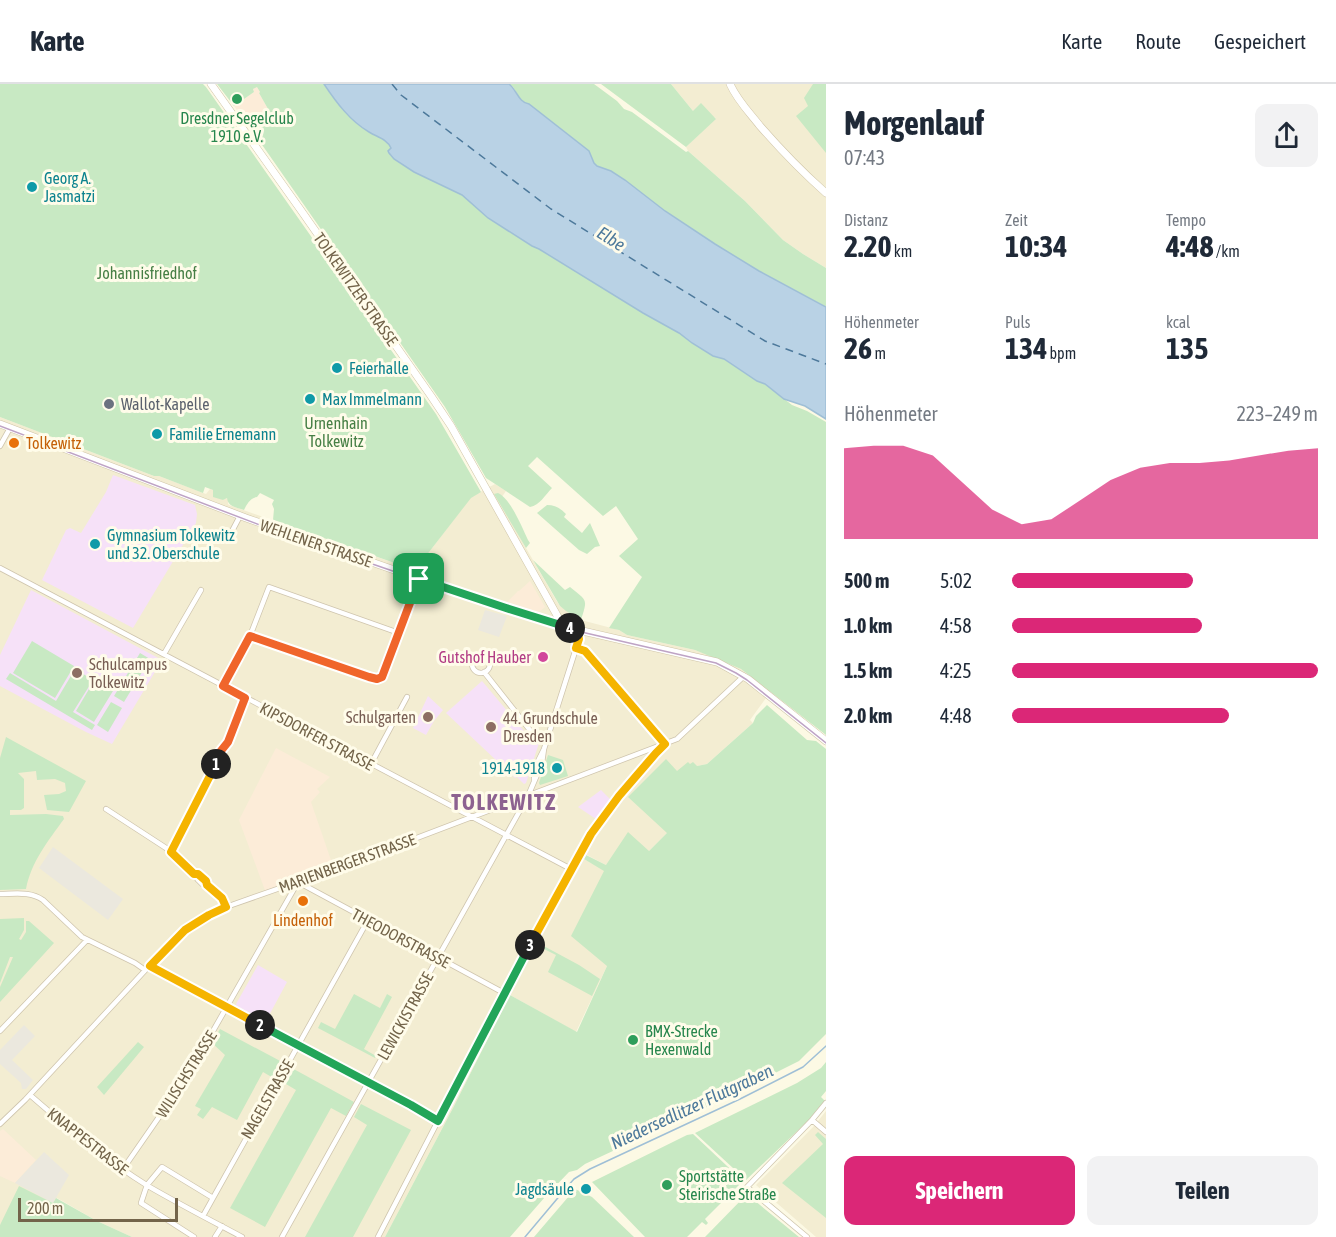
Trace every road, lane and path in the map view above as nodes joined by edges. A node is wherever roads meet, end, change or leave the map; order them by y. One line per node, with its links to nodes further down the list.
1 (211, 84): 12 (main road, TOLKEWITZER STRASSE)
2 (730, 84): 3 (main road)
3 (826, 193)
4 (0, 424): 5 (main road, WEHLENER STRASSE)
5 (10, 428): 6 (street); 7 (main road, WEHLENER STRASSE)
6 (0, 446)
7 (240, 516): 8 (street); 10 (main road, WEHLENER STRASSE)
8 (231, 533)
9 (0, 568): 17 (street, KIPSDORFER STRASSE)
10 (419, 579): 12 (main road, WEHLENER STRASSE); 14 (street)
11 (201, 590): 17 (street)
12 (563, 626): 13 (main road, WEHLENER STRASSE)
13 (574, 629): 16 (street); 19 (main road, WEHLENER STRASSE)
14 (399, 633): 15 (street); 15 (street)
15 (250, 636): 20 (street)
16 (576, 648): 23 (street, LEWICKISTRASSE); 25 (street)
17 (164, 654): 20 (street, KIPSDORFER STRASSE)
18 (484, 672): 23 (street)
19 (744, 676): 24 (main road, WEHLENER STRASSE); 25 (street, MARIENBERGER STRASSE)
20 (223, 686): 22 (street, KIPSDORFER STRASSE)
21 (407, 697): 26 (street)
22 (245, 698): 26 (street, KIPSDORFER STRASSE); 31 (street)
23 (547, 740): 27 (street, LEWICKISTRASSE)
24 (826, 741)
25 (665, 744): 27 (street, MARIENBERGER STRASSE); 32 (street)
26 (371, 764): 29 (street, KIPSDORFER STRASSE)
27 (528, 796): 29 (street, MARIENBERGER STRASSE); 30 (street, LEWICKISTRASSE)
28 (106, 809): 31 (street)
29 (471, 817): 30 (street, KIPSDORFER STRASSE); 33 (street, MARIENBERGER STRASSE)
30 (506, 836): 32 (street, KIPSDORFER STRASSE); 38 (street, LEWICKISTRASSE)
31 (171, 852): 35 (street)
32 (571, 869): 40 (street)
33 (298, 882): 35 (street, MARIENBERGER STRASSE); 36 (street, THEODORSTRASSE); 41 (street, WILISCHSTRASSE)
34 (0, 894): 37 (street)
35 (226, 907): 39 (street, MARIENBERGER STRASSE)
36 (368, 920): 38 (street, THEODORSTRASSE); 43 (street, NAGELSTRASSE)
37 (87, 939): 39 (street); 42 (street)
38 (438, 957): 40 (street, THEODORSTRASSE); 44 (street, LEWICKISTRASSE)
39 (148, 968): 41 (street); 45 (street, MARIENBERGER STRASSE)
40 (504, 993): 48 (street)
41 (227, 1008): 43 (street); 51 (street, WILISCHSTRASSE)
42 (1, 1029)
43 (298, 1045): 44 (street); 53 (street, NAGELSTRASSE)
44 (368, 1082): 48 (street); 59 (street, LEWICKISTRASSE)
45 (30, 1095): 49 (street, MARIENBERGER STRASSE); 51 (street, KNAPPESTRASSE)
46 (826, 1103): 47 (street)
47 (812, 1120): 50 (street); 61 (street)
48 (438, 1121): 60 (street)
49 (0, 1125)
50 (826, 1132)
51 (123, 1169): 52 (street, KNAPPESTRASSE)
52 (147, 1185): 53 (street); 54 (street, KNAPPESTRASSE); 56 (street)
53 (213, 1198): 54 (street, NAGELSTRASSE)
54 (203, 1216): 55 (street, KNAPPESTRASSE)
55 (222, 1226): 57 (street); 58 (street, KNAPPESTRASSE)
56 (194, 1237)
57 (215, 1237)
58 (242, 1237)
59 (282, 1237)
60 (378, 1237)
61 (807, 1237)

